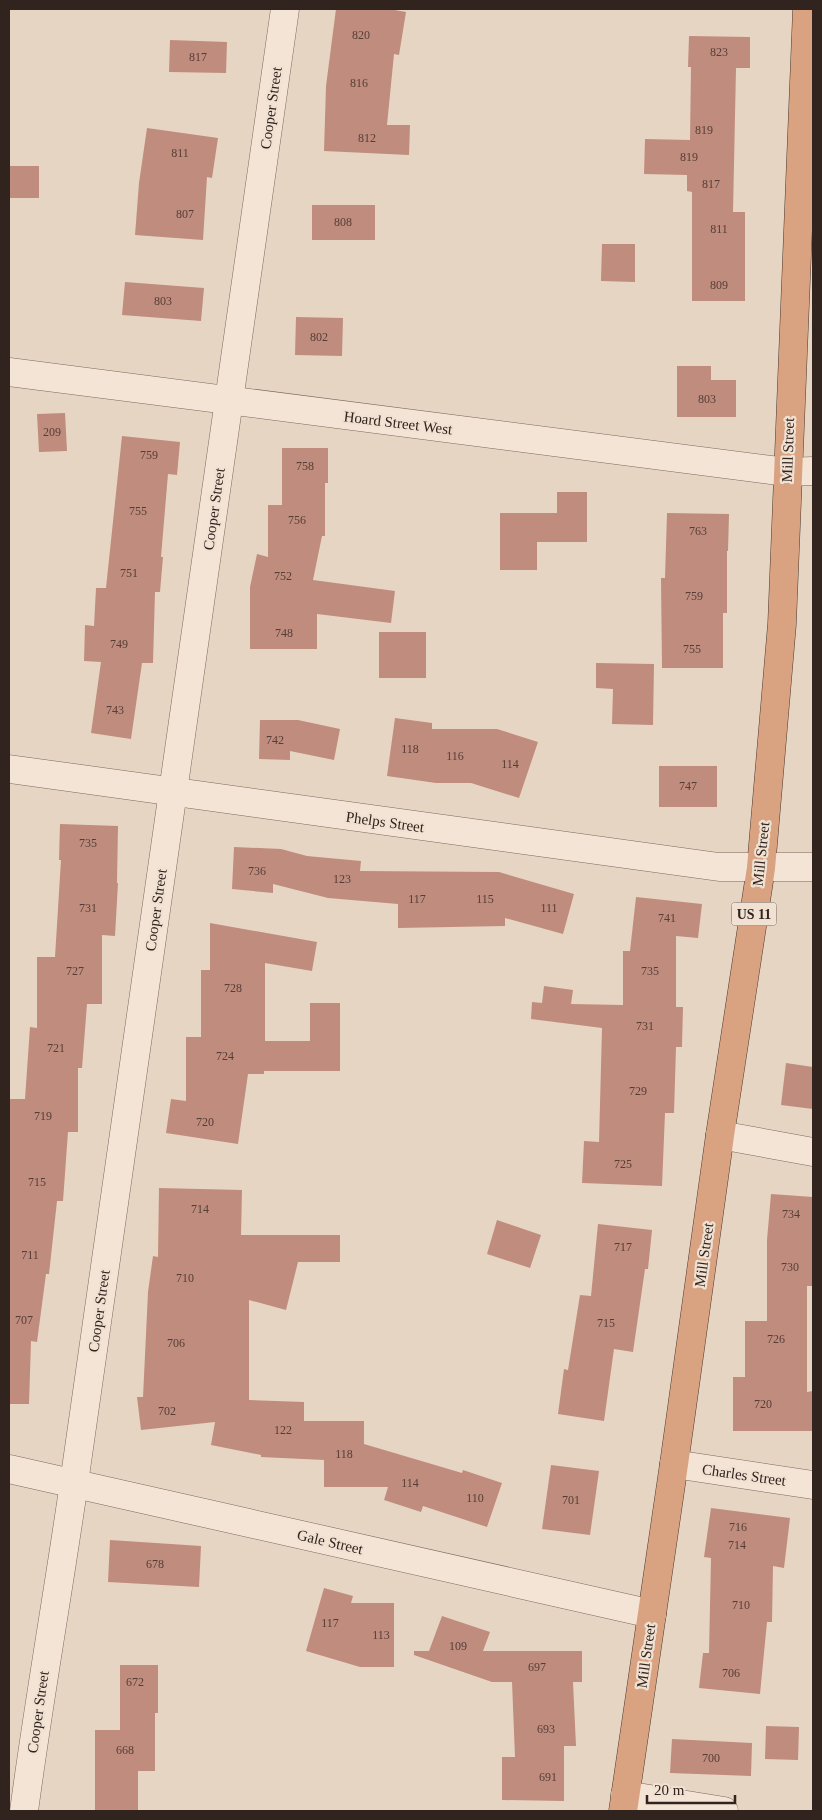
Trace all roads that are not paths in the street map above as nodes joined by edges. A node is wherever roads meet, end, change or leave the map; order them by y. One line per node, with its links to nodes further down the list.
1 (285, 9): 4 (street, Cooper Street)
2 (807, 9): 5 (highway, Mill Street / US 11)
3 (9, 372): 4 (street, Hoard Street West)
4 (230, 401): 5 (street, Hoard Street West); 7 (street, Cooper Street)
5 (800, 472): 9 (highway, Mill Street / US 11)
6 (9, 769): 7 (street, Phelps Street)
7 (173, 793): 9 (street, Phelps Street); 14 (street, Cooper Street)
8 (813, 867): 9 (street, Phelps Street)
9 (761, 868): 10 (highway, Mill Street / US 11)
10 (720, 1135): 11 (street); 12 (highway, Mill Street / US 11)
11 (813, 1152)
12 (674, 1464): 15 (street, Charles Street); 16 (highway, Mill Street / US 11)
13 (9, 1469): 14 (street, Gale Street)
14 (74, 1484): 16 (street, Gale Street); 18 (street, Cooper Street)
15 (813, 1485)
16 (652, 1614): 17 (highway, Mill Street / US 11)
17 (624, 1803): 19 (street)
18 (24, 1811)
19 (724, 1811)

